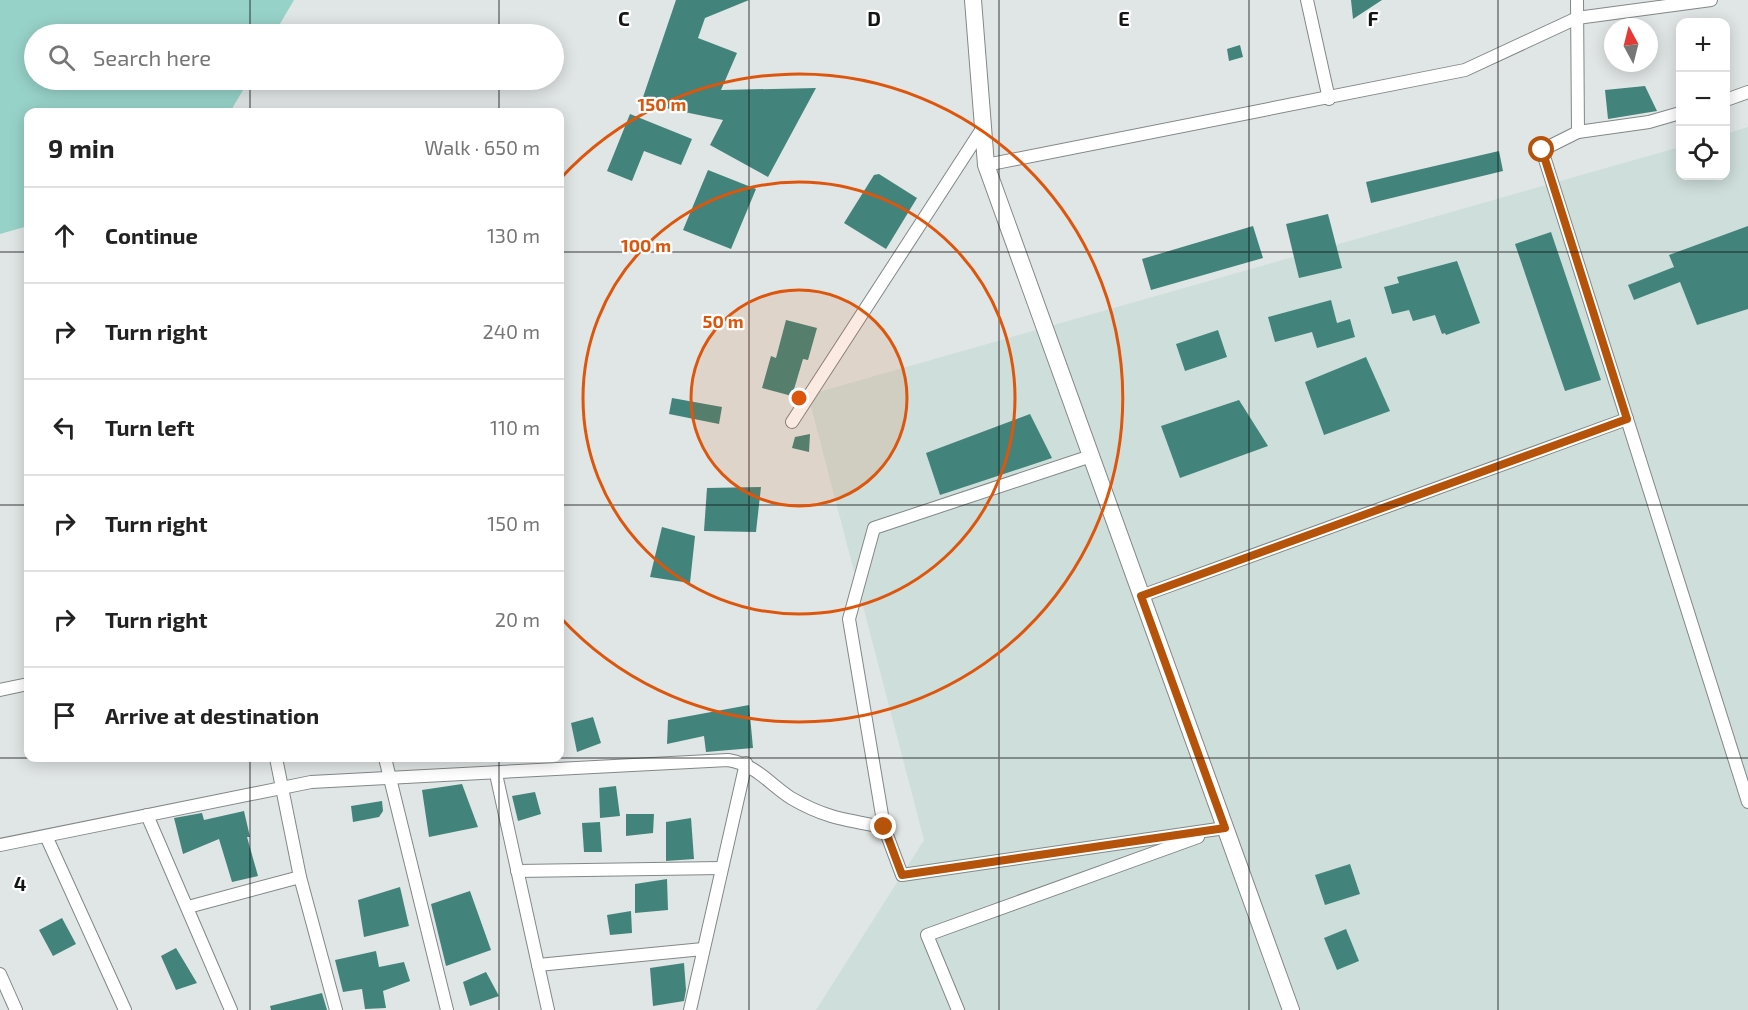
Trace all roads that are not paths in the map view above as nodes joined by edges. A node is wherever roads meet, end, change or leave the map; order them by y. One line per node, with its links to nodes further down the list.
1 (973, 0): 10 (main road)
2 (1307, 0): 8 (street)
3 (1578, 0): 5 (street)
4 (1703, 1): 5 (street)
5 (1577, 18): 8 (street); 11 (street)
6 (1748, 92): 7 (street)
7 (1730, 98)
8 (1329, 99): 12 (street)
9 (1676, 114): 11 (street)
10 (982, 129): 12 (main road); 14 (street)
11 (1578, 132): 13 (street)
12 (986, 165): 15 (main road)
13 (1627, 419): 16 (street); 25 (street)
14 (792, 422)
15 (1091, 456): 16 (main road); 27 (street)
16 (1141, 596): 28 (main road)
17 (24, 685): 18 (street)
18 (0, 690)
19 (277, 762): 24 (street)
20 (386, 762): 23 (street)
21 (746, 763): 22 (street); 27 (street); 31 (street)
22 (496, 774): 23 (street); 32 (street)
23 (390, 779): 24 (street); 42 (street)
24 (281, 788): 26 (street); 33 (street)
25 (1748, 802)
26 (147, 815): 29 (street); 34 (street)
27 (884, 827): 28 (street)
28 (1225, 828): 45 (street); 46 (main road)
29 (46, 836): 30 (street); 39 (street)
30 (0, 845)
31 (721, 868): 32 (street); 35 (street)
32 (517, 871): 36 (street)
33 (300, 877): 34 (street); 41 (street)
34 (188, 907): 40 (street)
35 (703, 949): 36 (street); 44 (street)
36 (538, 965): 43 (street)
37 (0, 974): 38 (street)
38 (16, 1010)
39 (125, 1010)
40 (231, 1010)
41 (336, 1010)
42 (447, 1010)
43 (548, 1010)
44 (690, 1010)
45 (958, 1010)
46 (1291, 1010)

